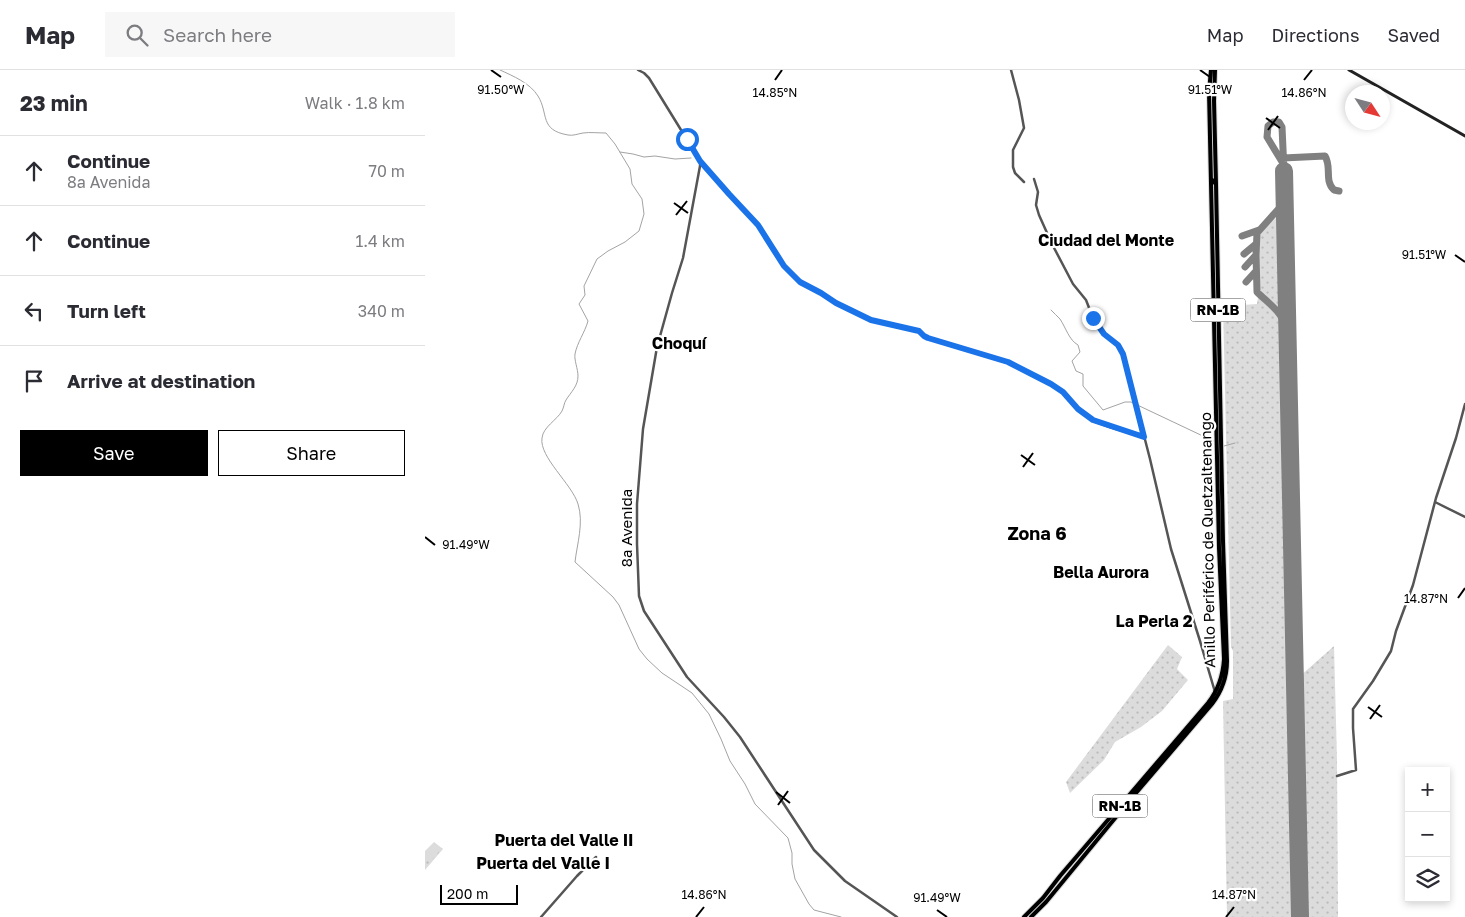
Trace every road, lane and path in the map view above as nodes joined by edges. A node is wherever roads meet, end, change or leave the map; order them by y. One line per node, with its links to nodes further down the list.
1 (638, 70): 7 (street)
2 (1011, 70): 10 (street)
3 (1211, 70): 9 (highway, Anillo Periférico de Quetzaltenango / RN-1B)
4 (1215, 70): 11 (highway, Anillo Periférico de Quetzaltenango / RN-1B)
5 (1349, 70): 6 (main road)
6 (1465, 136)
7 (700, 161): 14 (street); 31 (street, 8a Avenida)
8 (1034, 179): 14 (street)
9 (1211, 180): 11 (highway); 12 (highway); 15 (highway, Anillo Periférico de Quetzaltenango / RN-1B)
10 (1024, 182)
11 (1216, 184): 12 (highway, Anillo Periférico de Quetzaltenango / RN-1B)
12 (1216, 208): 15 (highway, Anillo Periférico de Quetzaltenango / RN-1B)
13 (1465, 404): 16 (street)
14 (1144, 437): 20 (street)
15 (1219, 444): 18 (highway, Anillo Periférico de Quetzaltenango / RN-1B); 19 (highway, Anillo Periférico de Quetzaltenango / RN-1B)
16 (1435, 502): 17 (street); 23 (street)
17 (1465, 517)
18 (1219, 554): 19 (highway); 20 (highway, Anillo Periférico de Quetzaltenango / RN-1B)
19 (1224, 582): 21 (highway, Anillo Periférico de Quetzaltenango / RN-1B)
20 (1215, 693): 21 (highway); 22 (highway, Anillo Periférico de Quetzaltenango / RN-1B)
21 (1189, 732): 24 (highway, Anillo Periférico de Quetzaltenango / RN-1B)
22 (1173, 744): 24 (highway); 25 (highway, Anillo Periférico de Quetzaltenango / RN-1B)
23 (1337, 776)
24 (1130, 801): 26 (highway, Anillo Periférico de Quetzaltenango / RN-1B)
25 (1112, 815): 26 (highway); 28 (highway, Anillo Periférico de Quetzaltenango / RN-1B)
26 (1093, 844): 29 (highway, Anillo Periférico de Quetzaltenango / RN-1B)
27 (596, 857): 30 (street)
28 (1051, 888): 29 (highway); 32 (highway, Anillo Periférico de Quetzaltenango / RN-1B)
29 (1032, 916)
30 (541, 917)
31 (897, 917)
32 (1023, 917)

